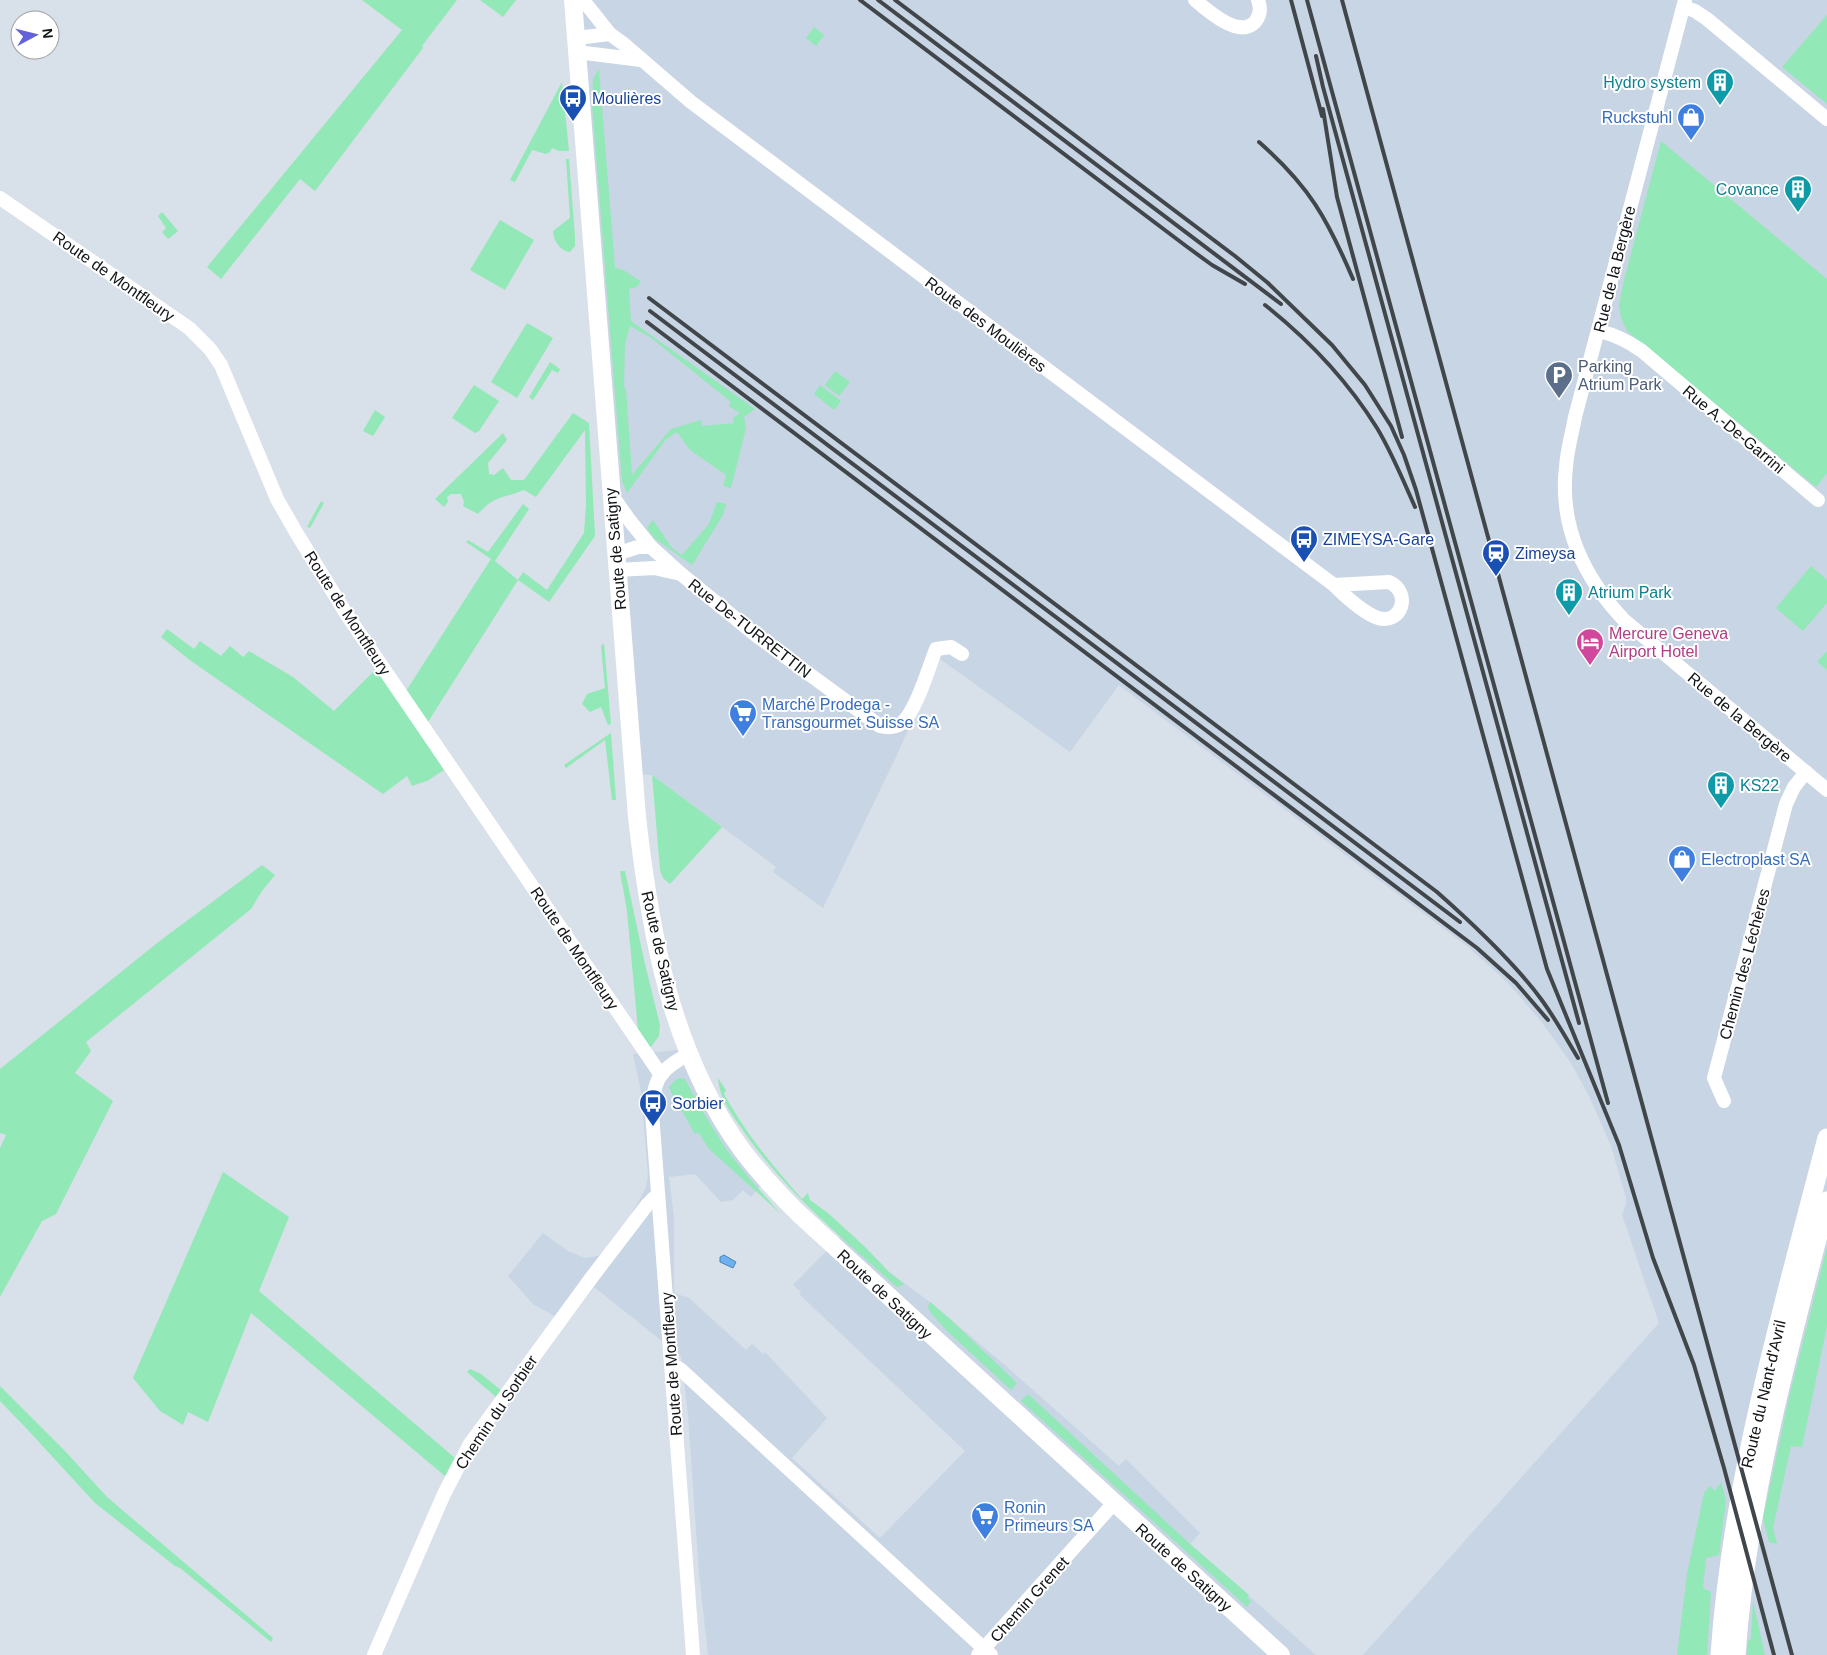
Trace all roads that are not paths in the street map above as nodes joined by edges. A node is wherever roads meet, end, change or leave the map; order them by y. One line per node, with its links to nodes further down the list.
1 (573, 0): 7 (street, Route de Satigny)
2 (583, 0): 6 (street)
3 (1195, 0): 4 (street)
4 (1258, 0)
5 (1685, 4): 9 (street); 11 (street, Rue de la Bergère)
6 (610, 34): 7 (street); 8 (street, Route des Moulières)
7 (576, 46): 8 (street); 12 (street, Route de Satigny)
8 (641, 60): 17 (street, Route des Moulières)
9 (1827, 119)
10 (0, 198): 22 (street, Route de Montfleury)
11 (1599, 331): 13 (street, Rue A.-De-Garrini); 19 (street, Rue de la Bergère)
12 (611, 493): 14 (street, Rue De-TURRETTIN); 15 (street, Route de Satigny)
13 (1818, 500)
14 (651, 547): 15 (street); 16 (street, Rue De-TURRETTIN)
15 (616, 562): 16 (street, Rue De-TURRETTIN); 21 (street, Route de Satigny)
16 (681, 574): 18 (street, Rue De-TURRETTIN)
17 (1334, 585)
18 (962, 654)
19 (1806, 772): 20 (street, Rue de la Bergère); 23 (street, Chemin des Léchères)
20 (1827, 790)
21 (689, 1054): 22 (street); 28 (street, Route de Satigny)
22 (661, 1075): 25 (street, Route de Montfleury)
23 (1724, 1101)
24 (1827, 1138): 33 (main road, Route du Nant-d'Avril)
25 (658, 1194): 27 (street, Route de Montfleury); 30 (street, Chemin du Sorbier)
26 (1827, 1201): 34 (main road, Route du Nant-d'Avril)
27 (671, 1364): 29 (street); 31 (street, Route de Montfleury)
28 (1114, 1503): 29 (street, Chemin Grenet); 32 (street, Route de Satigny)
29 (984, 1653)
30 (374, 1655)
31 (694, 1655)
32 (1281, 1655)
33 (1720, 1655)
34 (1736, 1655)

